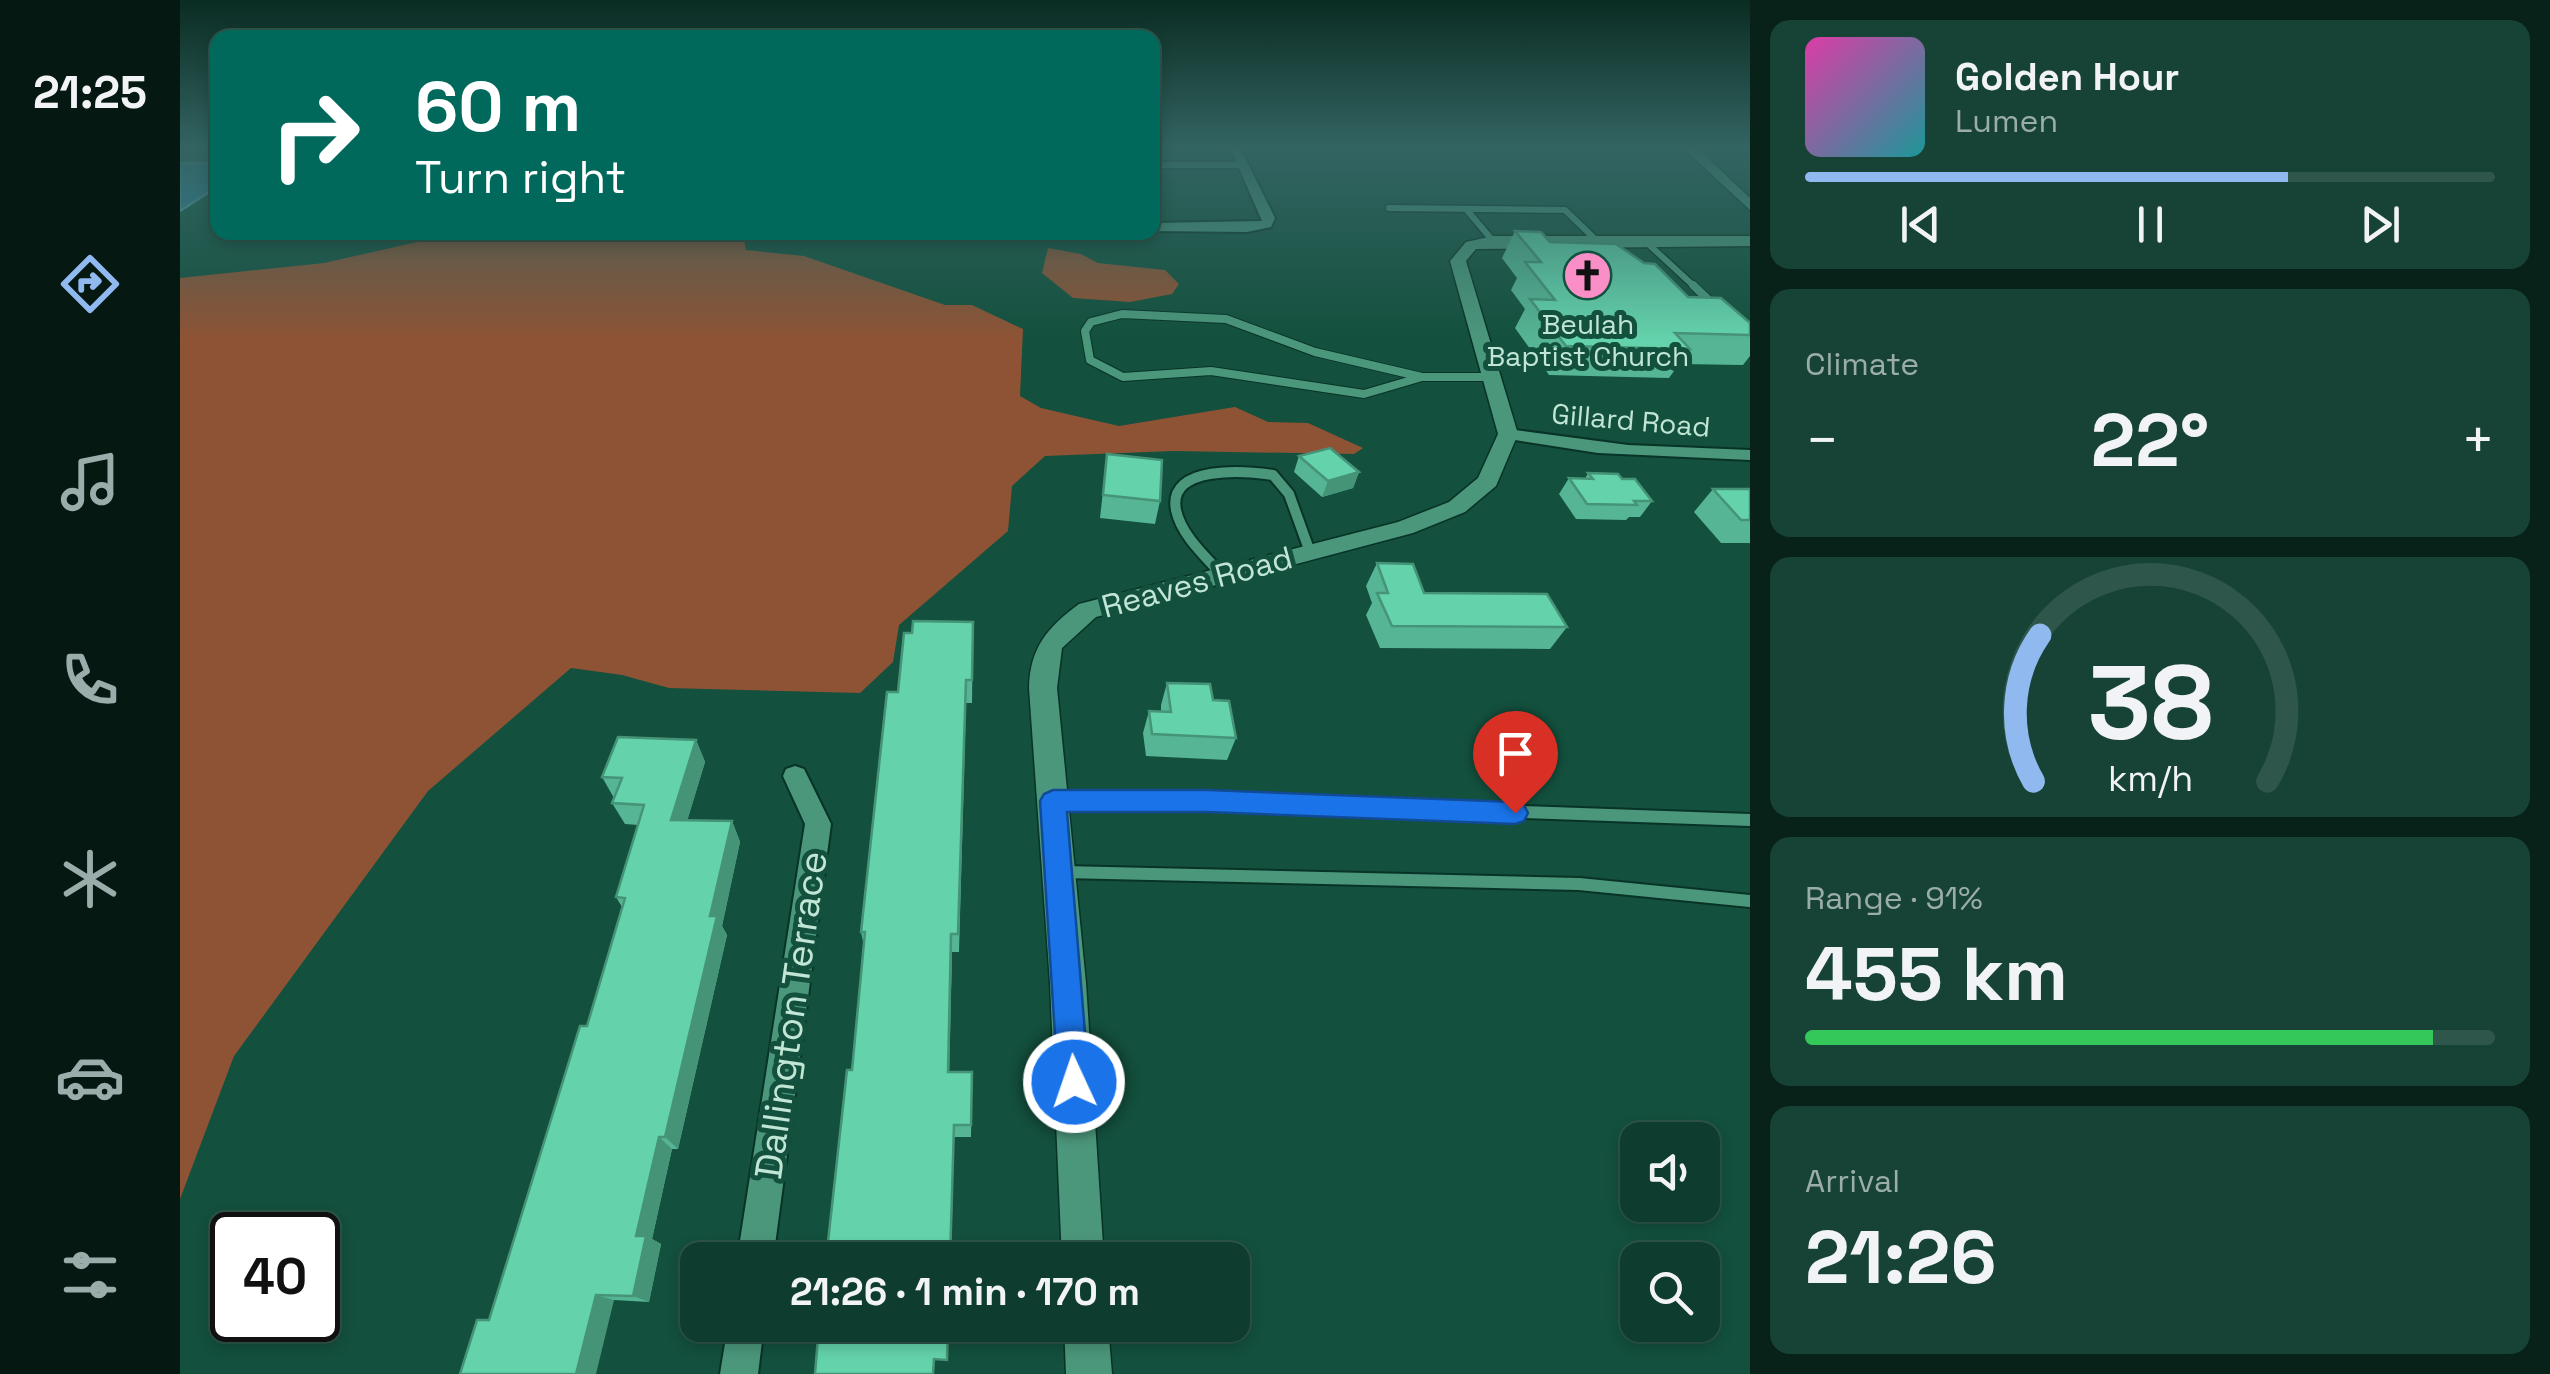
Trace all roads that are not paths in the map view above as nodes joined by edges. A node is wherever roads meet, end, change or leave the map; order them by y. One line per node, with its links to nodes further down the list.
1 (1266, 212): 4 (street)
2 (1469, 212): 5 (lane)
3 (1566, 212): 7 (lane)
4 (1160, 227)
5 (1492, 240): 7 (street); 13 (street)
6 (1750, 240): 8 (street)
7 (1597, 241): 8 (street)
8 (1644, 241): 9 (lane)
9 (1660, 255): 10 (lane); 11 (lane)
10 (1652, 264)
11 (1704, 312)
12 (1422, 376): 12 (lane); 13 (lane)
13 (1491, 377): 14 (street)
14 (1508, 434): 15 (street, Gillard Road); 16 (street, Reaves Road)
15 (1750, 454)
16 (1310, 552): 17 (street, Reaves Road); 17 (lane)
17 (1222, 575): 19 (street, Reaves Road)
18 (795, 776): 23 (street, Dallington Terrace)
19 (1053, 801): 20 (lane); 21 (street, Reaves Road)
20 (1750, 820)
21 (1059, 872): 22 (lane); 24 (street, Reaves Road)
22 (1750, 900)
23 (758, 1242)
24 (1082, 1242)
25 (744, 1342): 27 (street)
26 (1087, 1342): 28 (street)
27 (739, 1374)
28 (1089, 1374)

